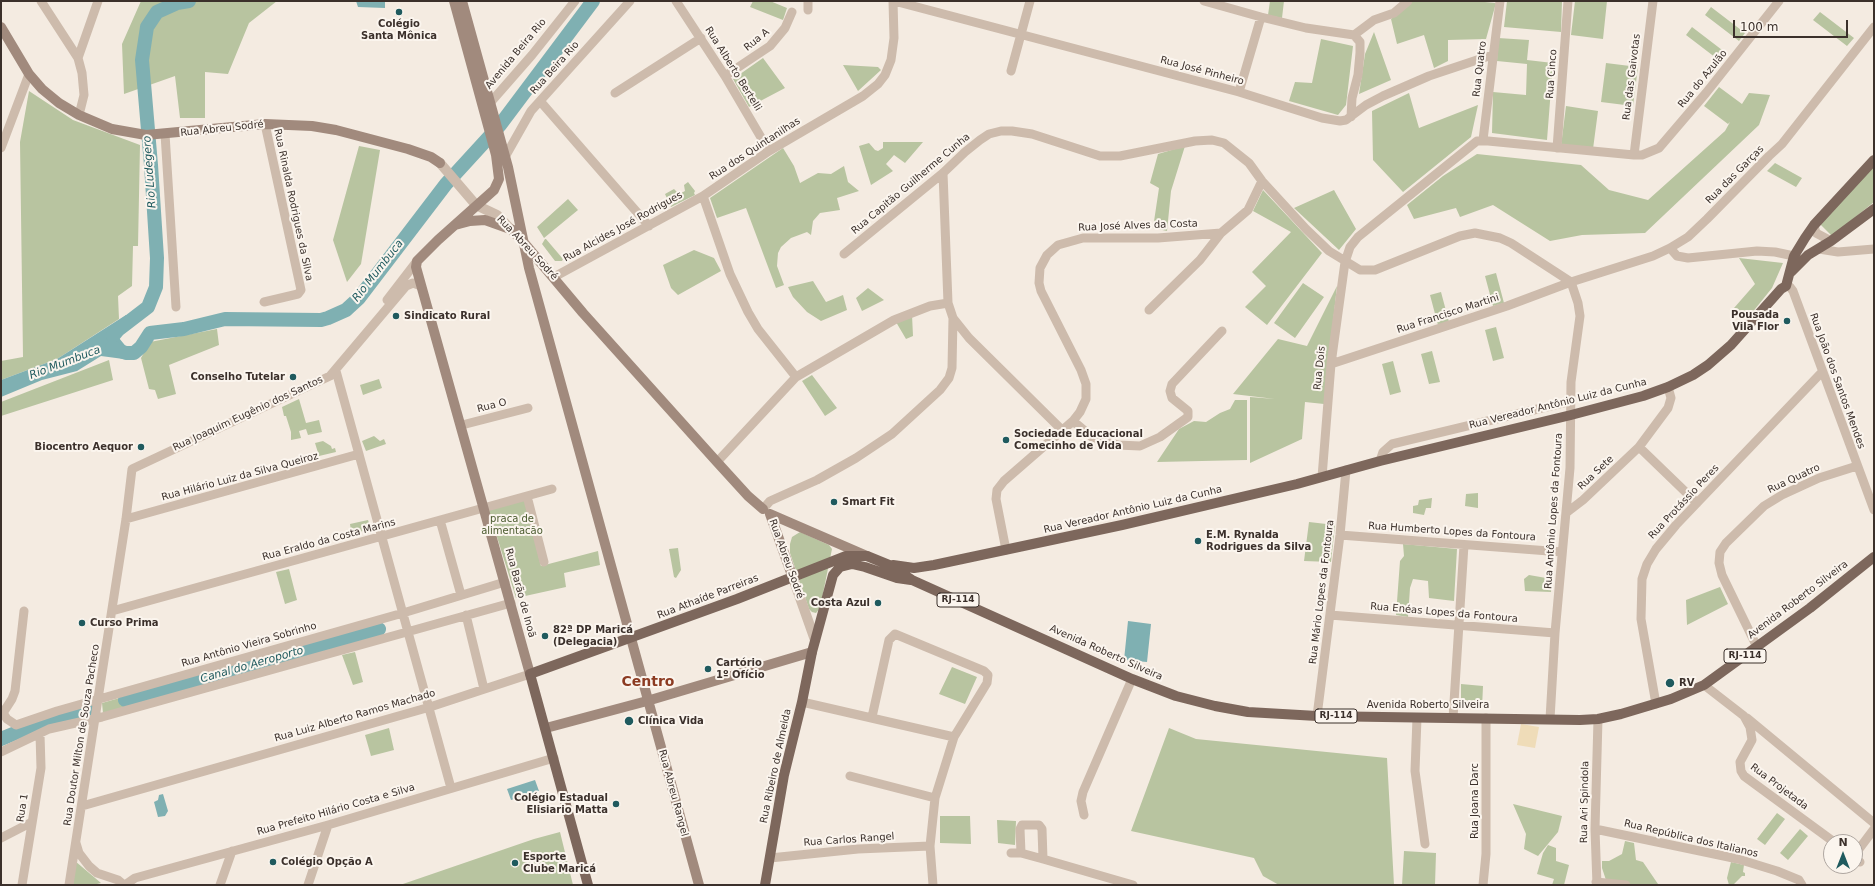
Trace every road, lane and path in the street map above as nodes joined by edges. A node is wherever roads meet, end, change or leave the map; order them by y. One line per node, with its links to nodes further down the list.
1 (41, 1): 24 (street)
2 (98, 1): 24 (street)
3 (454, 1): 33 (main road)
4 (462, 1): 31 (main road)
5 (575, 1): 31 (street, Avenida Beira Rio)
6 (630, 1): 30 (street, Rua Beira Rio)
7 (676, 1): 22 (street, Rua Alberto Bertelli)
8 (894, 1): 20 (street, Rua José Pinheiro); 40 (street, Rua dos Quintanilhas)
9 (1030, 1): 20 (street)
10 (1204, 1): 17 (street)
11 (1408, 1): 21 (street)
12 (1500, 1): 23 (street, Rua Quatro)
13 (1568, 1): 39 (street, Rua Cinco)
14 (1653, 1): 42 (street, Rua das Gaivotas)
15 (1779, 1): 42 (street, Rua do Azulão)
16 (792, 12): 27 (street, Rua A)
17 (1261, 18): 21 (street); 28 (street)
18 (1, 27): 26 (main road, Rua Abreu Sodré)
19 (1874, 27): 57 (street, Rua das Garças)
20 (1021, 34): 25 (street); 28 (street, Rua José Pinheiro)
21 (1354, 35): 34 (street)
22 (701, 38): 27 (street, Rua Alberto Bertelli); 29 (street)
23 (1492, 55): 34 (street, Rua José Pinheiro); 37 (street, Rua Quatro)
24 (78, 58): 32 (street)
25 (1011, 71)
26 (29, 74): 32 (main road, Rua Abreu Sodré); 38 (street)
27 (725, 76): 40 (street, Rua Alberto Bertelli)
28 (1239, 92): 34 (street, Rua José Pinheiro)
29 (615, 93)
30 (540, 101): 41 (street, Rua Beira Rio); 52 (street)
31 (490, 103): 33 (main road)
32 (79, 115): 36 (main road, Rua Abreu Sodré)
33 (489, 115): 41 (main road)
34 (1351, 117)
35 (265, 124): 36 (main road, Rua Abreu Sodré); 44 (main road, Rua Abreu Sodré); 68 (street, Rua Rinalda Rodrigues da Silva)
36 (165, 134): 70 (street)
37 (1483, 140): 39 (street, Rua do Azulão); 63 (street, Rua Dois)
38 (1, 148)
39 (1557, 148): 42 (street, Rua do Azulão)
40 (769, 151): 47 (street, Rua dos Quintanilhas)
41 (501, 153): 48 (main road, Rua Joaquim Eugênio dos Santos); 56 (main road, Rua Abreu Rangel)
42 (1634, 155)
43 (1874, 160): 50 (main road)
44 (440, 163): 48 (street, Rua Abreu Sodré)
45 (943, 173): 46 (street, Rua Capitão Guilherme Cunha); 60 (street, Rua Capitão Guilherme Cunha); 69 (street)
46 (1262, 181): 54 (street); 63 (street, Rua Capitão Guilherme Cunha)
47 (703, 196): 52 (street, Rua Alcides José Rodrigues); 80 (street)
48 (476, 205): 51 (main road, Rua Joaquim Eugênio dos Santos); 53 (street, Rua Abreu Sodré)
49 (1874, 209): 55 (main road)
50 (1814, 225): 55 (street); 61 (main road)
51 (453, 226): 53 (main road); 62 (main road, Rua Joaquim Eugênio dos Santos)
52 (649, 226): 64 (street, Rua Alcides José Rodrigues)
53 (513, 230): 56 (street, Rua Abreu Sodré)
54 (1221, 233): 71 (street); 85 (street, Rua José Alves da Costa)
55 (1831, 241): 58 (main road)
56 (524, 243): 64 (main road, Rua Abreu Sodré); 127 (main road, Rua Abreu Rangel)
57 (1670, 248): 61 (street); 65 (street, Rua das Garças)
58 (1819, 249): 59 (street); 61 (main road)
59 (1874, 249)
60 (844, 254)
61 (1798, 258): 67 (main road)
62 (417, 261): 66 (main road, Rua Barão de Inoã); 73 (street, Rua Joaquim Eugênio dos Santos)
63 (1345, 262): 65 (street, Rua Capitão Guilherme Cunha); 77 (street, Rua Dois)
64 (554, 277): 91 (main road, Rua Abreu Sodré)
65 (1571, 282): 77 (street, Rua Francisco Martini); 82 (street, Rua Antônio Lopes da Fontoura)
66 (421, 286): 73 (street, Rua Joaquim Eugênio dos Santos); 86 (main road, Rua Barão de Inoã)
67 (1786, 286): 79 (street, Rua João dos Santos Mendes); 81 (main road, Rua Vereador Antônio Luiz da Cunha)
68 (264, 302)
69 (948, 303): 72 (street); 80 (street)
70 (176, 307)
71 (1149, 310)
72 (953, 318): 75 (street); 76 (street)
73 (370, 330): 78 (street, Rua Joaquim Eugênio dos Santos)
74 (1222, 331): 85 (street)
75 (968, 338): 76 (street); 87 (street)
76 (953, 348): 101 (street)
77 (1331, 364): 95 (street, Rua Dois)
78 (336, 371): 89 (street); 93 (street, Rua Joaquim Eugênio dos Santos)
79 (1822, 372): 92 (street, Rua João dos Santos Mendes); 98 (street, Rua Protássio Peres)
80 (796, 377): 91 (street)
81 (1668, 387): 84 (main road, Rua Vereador Antônio Luiz da Cunha); 88 (street, Rua Sete)
82 (1571, 402): 84 (street, Rua Antônio Lopes da Fontoura); 90 (street, Rua Vereador Antônio Luiz da Cunha)
83 (528, 408): 86 (street, Rua O)
84 (1571, 415): 90 (main road, Rua Vereador Antônio Luiz da Cunha); 102 (street, Rua Antônio Lopes da Fontoura)
85 (1073, 420): 87 (street, Rua José Alves da Costa)
86 (462, 425): 99 (main road, Rua Barão de Inoã)
87 (1062, 430): 108 (street, Rua José Alves da Costa)
88 (1639, 447): 98 (street); 102 (street, Rua Sete)
89 (359, 454): 103 (street, Rua Hilário Luiz da Silva Queiroz); 106 (street)
90 (1380, 461): 94 (main road, Rua Vereador Antônio Luiz da Cunha)
91 (717, 462): 101 (main road, Rua Abreu Sodré)
92 (1857, 466): 100 (street, Rua João dos Santos Mendes); 129 (street, Rua Quatro)
93 (132, 469): 103 (street, Rua Doutor Milton de Souza Pacheco)
94 (1346, 470): 95 (main road, Rua Vereador Antônio Luiz da Cunha); 105 (street, Rua Mário Lopes da Fontoura)
95 (1322, 477): 108 (main road, Rua Vereador Antônio Luiz da Cunha)
96 (552, 489): 97 (street, Rua Eraldo da Costa Marins)
97 (527, 496): 99 (street, Rua Eraldo da Costa Marins); 112 (street)
98 (1697, 502): 138 (street, Rua Protássio Peres)
99 (484, 508): 104 (street, Rua Eraldo da Costa Marins); 116 (main road, Rua Barão de Inoã)
100 (1874, 510)
101 (766, 511): 110 (main road, Avenida Roberto Silveira / RJ-114); 114 (main road, Rua Abreu Sodré)
102 (1566, 513): 109 (street, Rua Antônio Lopes da Fontoura)
103 (126, 519): 120 (street, Rua Doutor Milton de Souza Pacheco)
104 (440, 520): 106 (street, Rua Eraldo da Costa Marins); 117 (street)
105 (1340, 535): 107 (street, Rua Humberto Lopes da Fontoura); 123 (street, Rua Mário Lopes da Fontoura)
106 (382, 537): 120 (street, Rua Eraldo da Costa Marins); 121 (street)
107 (1464, 545): 109 (street, Rua Humberto Lopes da Fontoura); 124 (street)
108 (1006, 550): 113 (main road, Rua Vereador Antônio Luiz da Cunha)
109 (1562, 552): 126 (street, Rua Antônio Lopes da Fontoura)
110 (867, 556): 113 (main road, Avenida Roberto Silveira / RJ-114); 114 (main road, Rua Athaíde Parreiras)
111 (1874, 557): 129 (main road, Avenida Roberto Silveira / RJ-114)
112 (544, 562)
113 (889, 565): 115 (main road, Avenida Roberto Silveira / RJ-114)
114 (793, 578): 127 (main road, Rua Athaíde Parreiras); 128 (street, Rua Abreu Sodré)
115 (912, 580): 128 (main road, Avenida Roberto Silveira / RJ-114); 132 (main road, Avenida Roberto Silveira / RJ-114)
116 (506, 582): 117 (street, Rua Antônio Vieira Sobrinho); 118 (main road, Rua Barão de Inoã)
117 (461, 595): 121 (street, Rua Antônio Vieira Sobrinho)
118 (511, 603): 122 (street); 131 (main road, Rua Barão de Inoã)
119 (24, 611): 140 (street)
120 (112, 611): 135 (street, Rua Doutor Milton de Souza Pacheco)
121 (403, 613): 125 (street); 135 (street, Rua Antônio Vieira Sobrinho)
122 (466, 615): 125 (street); 134 (street)
123 (1330, 616): 124 (street, Rua Enéas Lopes da Fontoura); 141 (street, Rua Mário Lopes da Fontoura)
124 (1459, 626): 126 (street, Rua Enéas Lopes da Fontoura); 146 (street)
125 (408, 630): 139 (street); 144 (street)
126 (1555, 633): 148 (street, Rua Antônio Lopes da Fontoura)
127 (631, 639): 131 (main road, Rua Luiz Alberto Ramos Machado); 136 (main road, Rua Abreu Rangel)
128 (815, 640): 130 (main road, RJ-114)
129 (1757, 647): 133 (main road, Avenida Roberto Silveira / RJ-114)
130 (812, 652): 136 (main road); 137 (main road, Rua Ribeiro de Almeida)
131 (530, 674): 134 (street, Rua Luiz Alberto Ramos Machado); 150 (main road, Rua Barão de Inoã)
132 (1132, 679): 141 (main road, Avenida Roberto Silveira / RJ-114); 160 (street)
133 (1704, 685): 138 (main road, Avenida Roberto Silveira / RJ-114); 142 (street, Rua Projetada)
134 (484, 689): 139 (street, Rua Luiz Alberto Ramos Machado)
135 (99, 699): 144 (street, Rua Doutor Milton de Souza Pacheco); 151 (street, Rua Antônio Vieira Sobrinho)
136 (648, 701): 150 (main road); 185 (main road, Rua Abreu Rangel)
137 (802, 702): 143 (street); 175 (main road, Rua Ribeiro de Almeida)
138 (1656, 704): 149 (main road, Avenida Roberto Silveira / RJ-114)
139 (430, 707): 157 (street); 159 (street, Rua Luiz Alberto Ramos Machado)
140 (2, 712): 151 (street)
141 (1317, 716): 145 (main road, Avenida Roberto Silveira / RJ-114)
142 (1744, 716): 162 (street, Rua Projetada); 166 (street, Rua Projetada)
143 (872, 717): 153 (street); 153 (street)
144 (96, 718): 152 (street); 159 (street, Rua Doutor Milton de Souza Pacheco)
145 (1417, 718): 146 (main road, Avenida Roberto Silveira / RJ-114); 169 (street)
146 (1453, 718): 147 (main road, Avenida Roberto Silveira / RJ-114)
147 (1486, 718): 148 (main road, Avenida Roberto Silveira / RJ-114); 189 (street, Rua Joana Darc)
148 (1550, 719): 149 (main road, Avenida Roberto Silveira / RJ-114)
149 (1598, 719): 164 (street, Rua Ari Spindola)
150 (546, 728): 155 (main road, Rua Barão de Inoã)
151 (19, 733): 152 (street); 154 (street)
152 (40, 734): 161 (street, Rua 1)
153 (954, 737): 158 (street)
154 (1, 752)
155 (554, 758): 157 (street, Rua Prefeito Hilário Costa e Silva); 184 (main road, Rua Barão de Inoã)
156 (850, 776): 158 (street)
157 (451, 788): 163 (street, Rua Prefeito Hilário Costa e Silva)
158 (935, 798): 171 (street)
159 (82, 806): 168 (street, Rua Doutor Milton de Souza Pacheco)
160 (1084, 815)
161 (32, 822): 167 (street); 178 (street, Rua 1)
162 (1874, 823)
163 (328, 825): 172 (street, Rua Prefeito Hilário Costa e Silva); 183 (street)
164 (1595, 829): 177 (street, Rua Ari Spindola); 191 (street, Rua República dos Italianos)
165 (1874, 829): 170 (street)
166 (1823, 834)
167 (1, 838)
168 (76, 841): 179 (street, Rua Doutor Milton de Souza Pacheco); 181 (street)
169 (1425, 844)
170 (1863, 844)
171 (930, 846): 175 (street, Rua Carlos Rangel); 187 (street)
172 (232, 851): 181 (street, Rua Prefeito Hilário Costa e Silva); 182 (street)
173 (1011, 853): 174 (street)
174 (1021, 853): 176 (street); 176 (street)
175 (770, 858): 186 (main road, Rua Ribeiro de Almeida)
176 (1043, 859): 188 (street)
177 (1596, 884): 190 (street)
178 (22, 885)
179 (69, 885)
180 (110, 885): 181 (street, Rua Prefeito Hilário Costa e Silva)
181 (124, 885)
182 (220, 885)
183 (308, 885)
184 (588, 885)
185 (699, 885)
186 (765, 885)
187 (933, 885)
188 (1133, 885)
189 (1483, 885)
190 (1626, 885)
191 (1802, 885)

